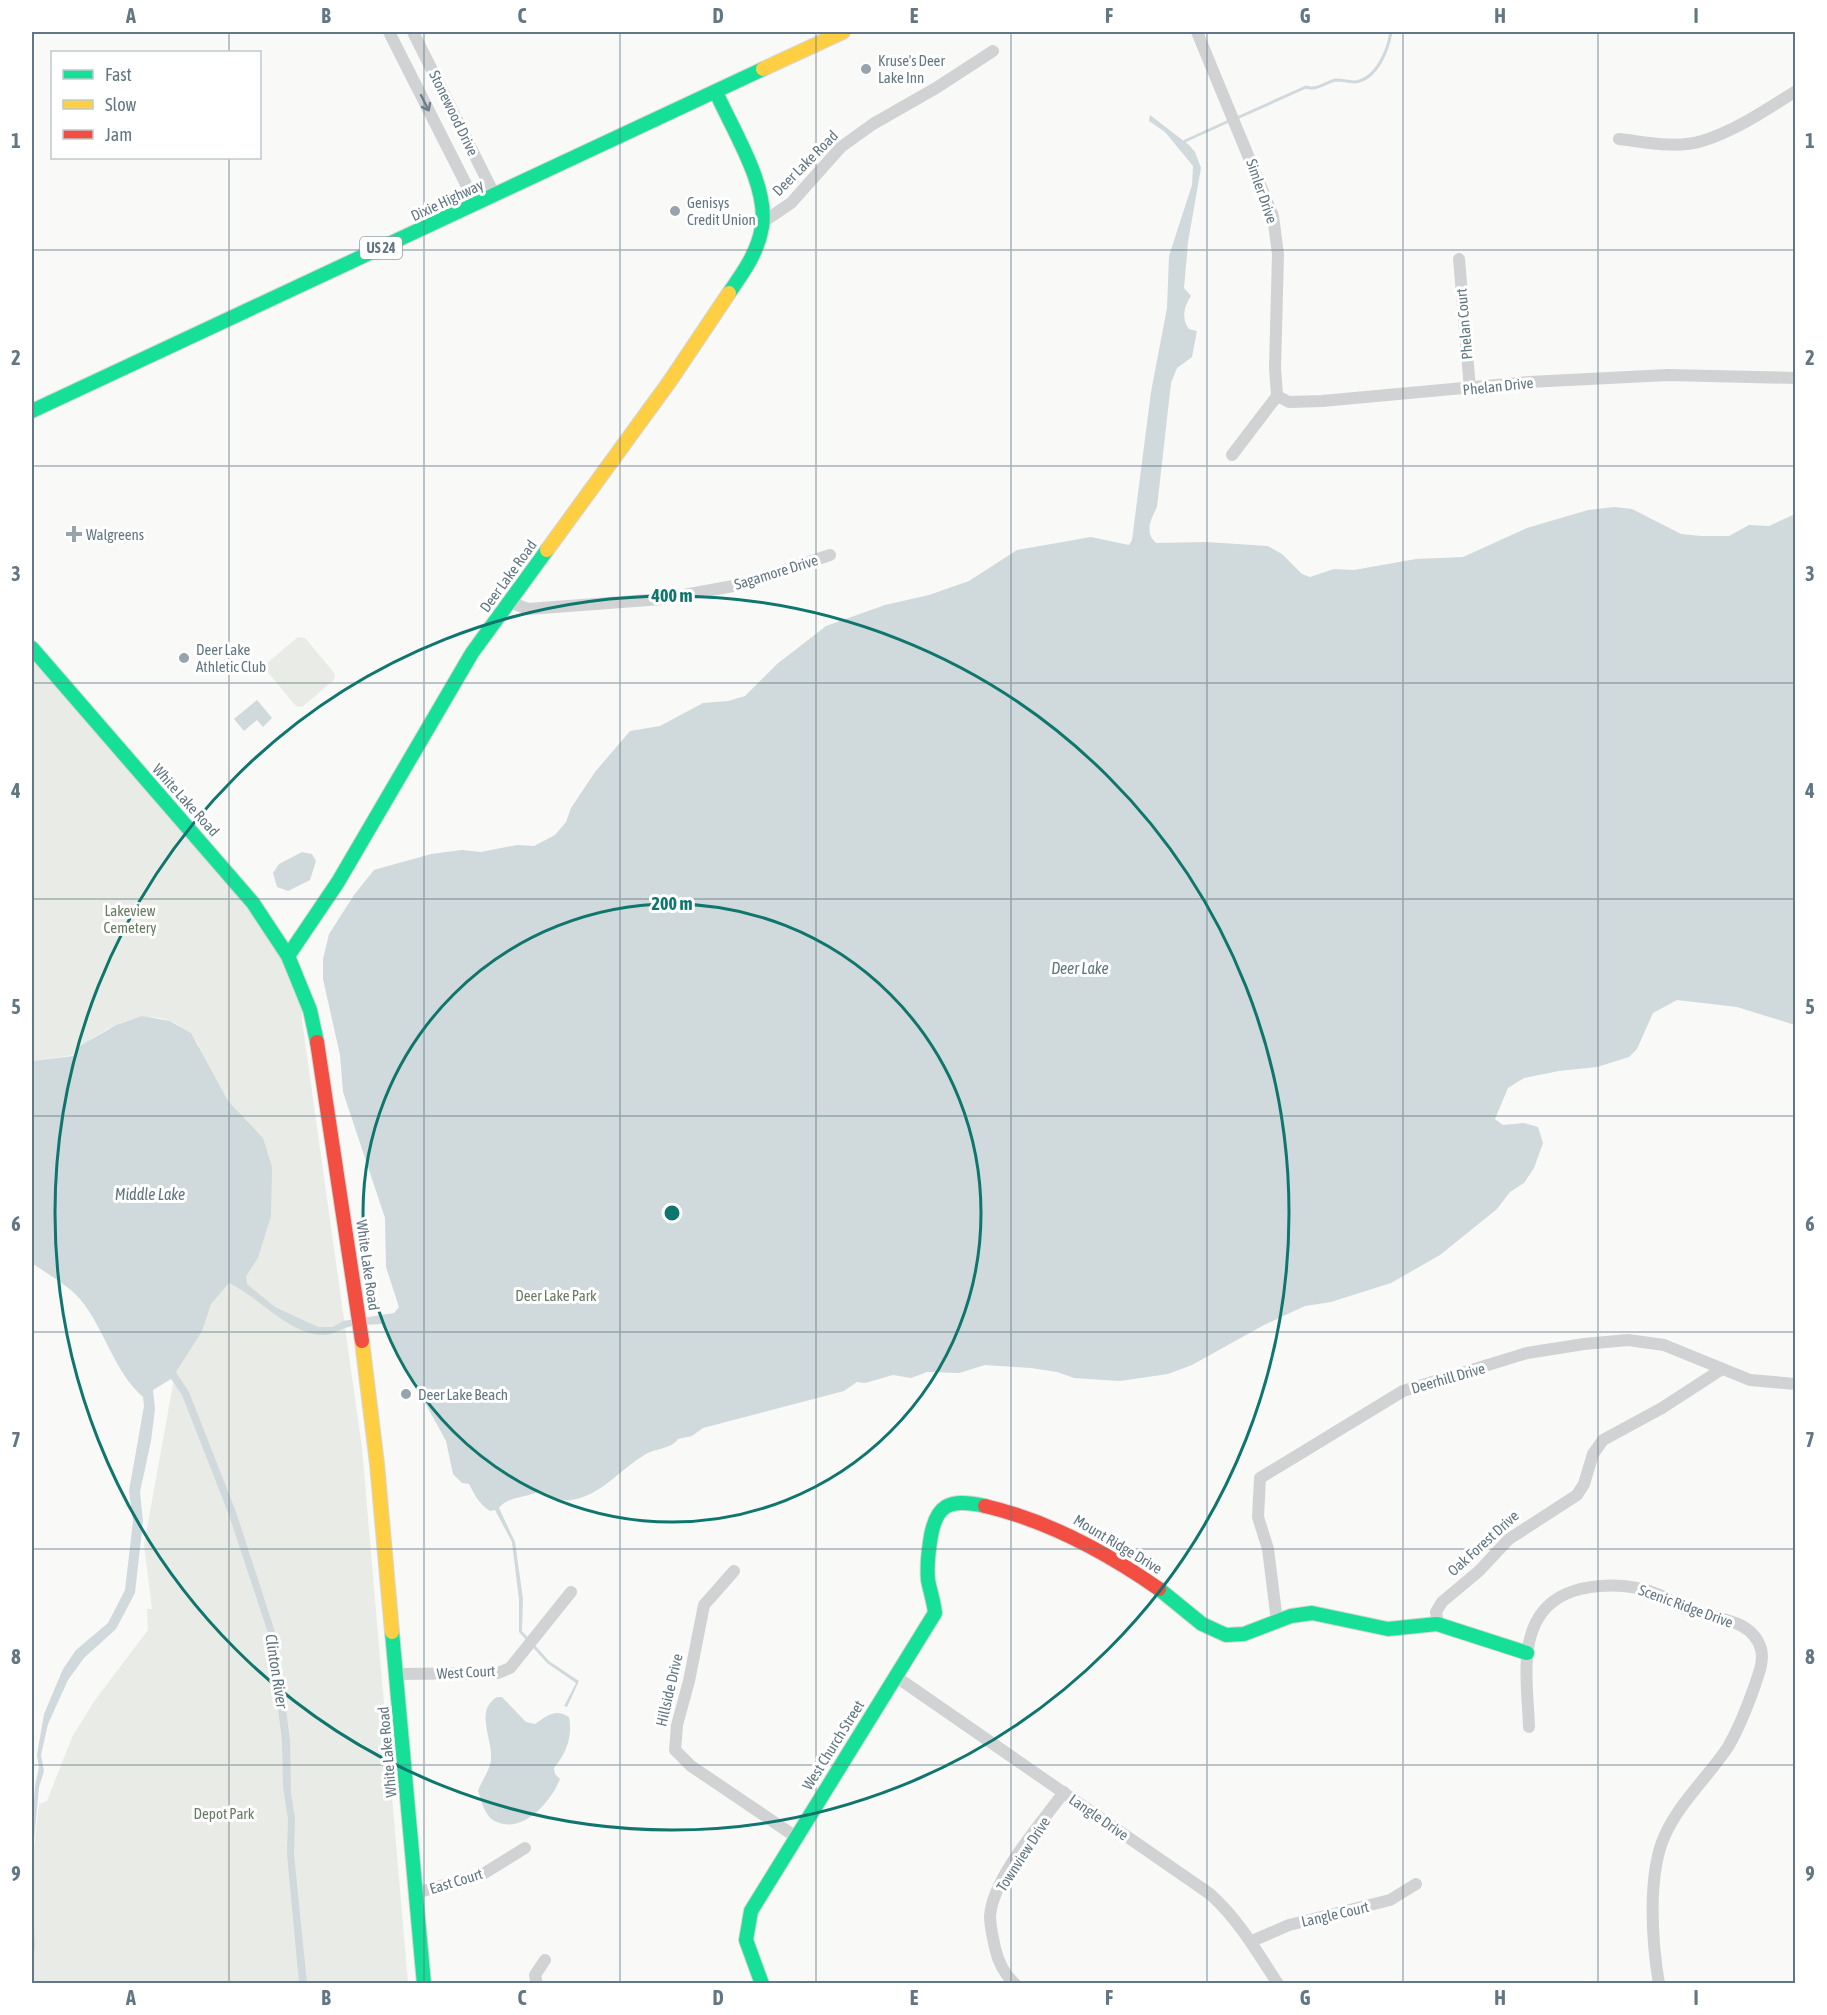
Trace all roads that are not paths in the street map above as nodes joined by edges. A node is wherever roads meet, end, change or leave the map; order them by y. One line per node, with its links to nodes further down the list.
1 (389, 32): 7 (street, Stonewood Drive)
2 (413, 32): 6 (street, Stonewood Drive)
3 (843, 32): 9 (street, Dixie Highway / US 24)
4 (1197, 32): 17 (street, Simler Drive)
5 (993, 51): 13 (street, Deer Lake Road)
6 (429, 64): 7 (street, Stonewood Drive); 11 (street, Stonewood Drive)
7 (410, 73): 12 (street, Stonewood Drive, one-way to 12)
8 (1796, 91): 10 (street)
9 (716, 92): 11 (street, Dixie Highway / US 24); 13 (street, Deer Lake Road)
10 (1619, 139)
11 (495, 196): 12 (street, Dixie Highway / US 24)
12 (476, 204): 18 (street, Dixie Highway / US 24)
13 (763, 222): 21 (street, Deer Lake Road)
14 (1459, 259): 16 (street, Phelan Court)
15 (1796, 378): 16 (street, Phelan Drive)
16 (1470, 389): 17 (street, Phelan Drive)
17 (1277, 396): 19 (street)
18 (32, 411)
19 (1232, 455)
20 (830, 555): 21 (street, Sagamore Drive)
21 (509, 602): 23 (street, Deer Lake Road)
22 (32, 648): 23 (street, White Lake Road)
23 (288, 956): 32 (street, White Lake Road)
24 (1722, 1369): 25 (street, Deerhill Drive); 29 (street, Deerhill Drive); 30 (street, Oak Forest Drive)
25 (1796, 1384)
26 (934, 1519): 29 (street, Mount Ridge Drive); 33 (street, West Church Street)
27 (734, 1571): 36 (street, Hillside Drive)
28 (571, 1593): 32 (street, West Court)
29 (1277, 1621): 30 (street)
30 (1438, 1624): 31 (street)
31 (1527, 1653): 34 (street, Scenic Ridge Drive); 47 (street, Scenic Ridge Drive)
32 (397, 1674): 39 (street, White Lake Road)
33 (895, 1676): 35 (street, Langle Drive); 36 (street, West Church Street)
34 (1529, 1727)
35 (1064, 1792): 40 (street, Langle Drive); 45 (street, Townview Drive)
36 (796, 1837): 44 (street, West Church Street)
37 (525, 1848): 39 (street, East Court)
38 (1416, 1884): 40 (street, Langle Court)
39 (416, 1893): 42 (street, White Lake Road)
40 (1252, 1941): 46 (street, Langle Drive)
41 (545, 1960): 43 (street)
42 (423, 1983)
43 (537, 1983)
44 (762, 1983)
45 (1016, 1983)
46 (1278, 1983)
47 (1659, 1983)

